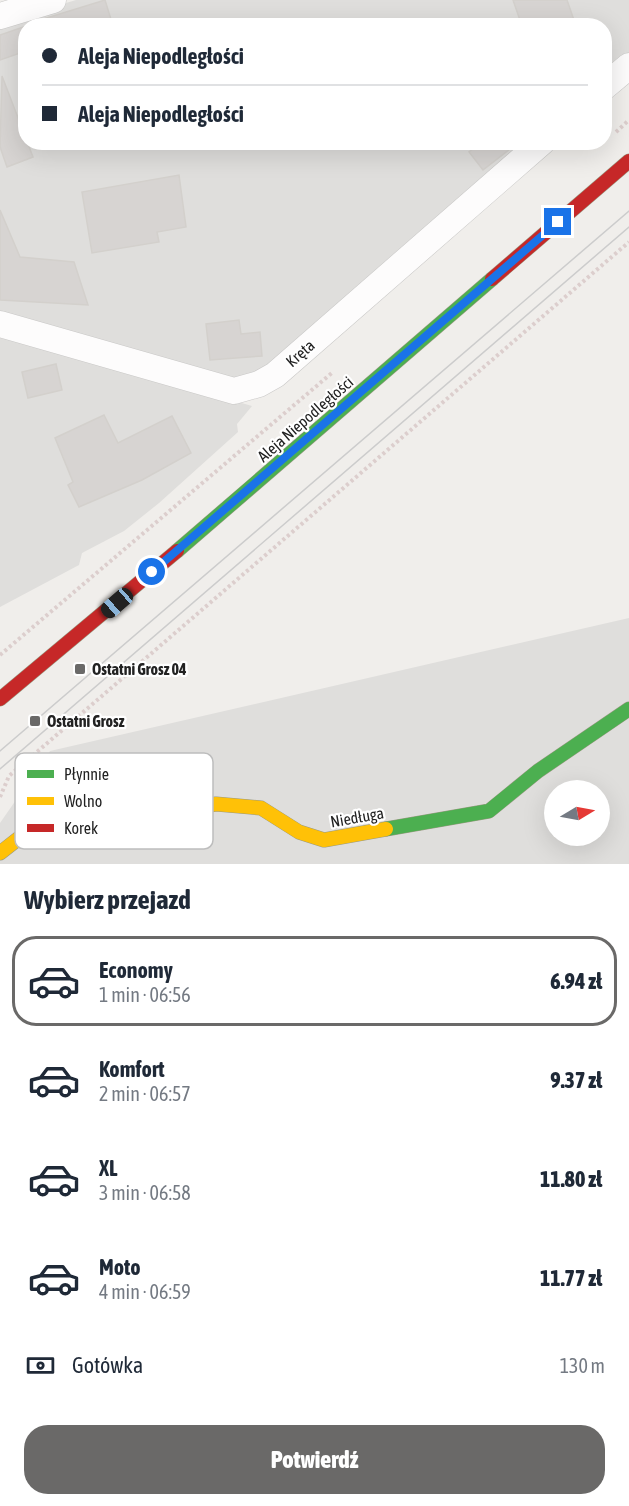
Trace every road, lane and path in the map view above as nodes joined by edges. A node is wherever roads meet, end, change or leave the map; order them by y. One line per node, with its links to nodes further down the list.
1 (53, 0): 2 (street)
2 (0, 16)
3 (629, 66): 4 (street)
4 (612, 80)
5 (533, 150): 8 (street, Kręta)
6 (629, 161): 11 (street, Aleja Niepodległości)
7 (629, 242): 13 (path)
8 (0, 324)
9 (338, 368): 10 (path)
10 (0, 655)
11 (0, 699)
12 (629, 709): 16 (street, Niedługa)
13 (36, 753)
14 (15, 771): 15 (path)
15 (0, 796)
16 (213, 804)
17 (15, 841): 18 (street, Niedługa)
18 (0, 853)

